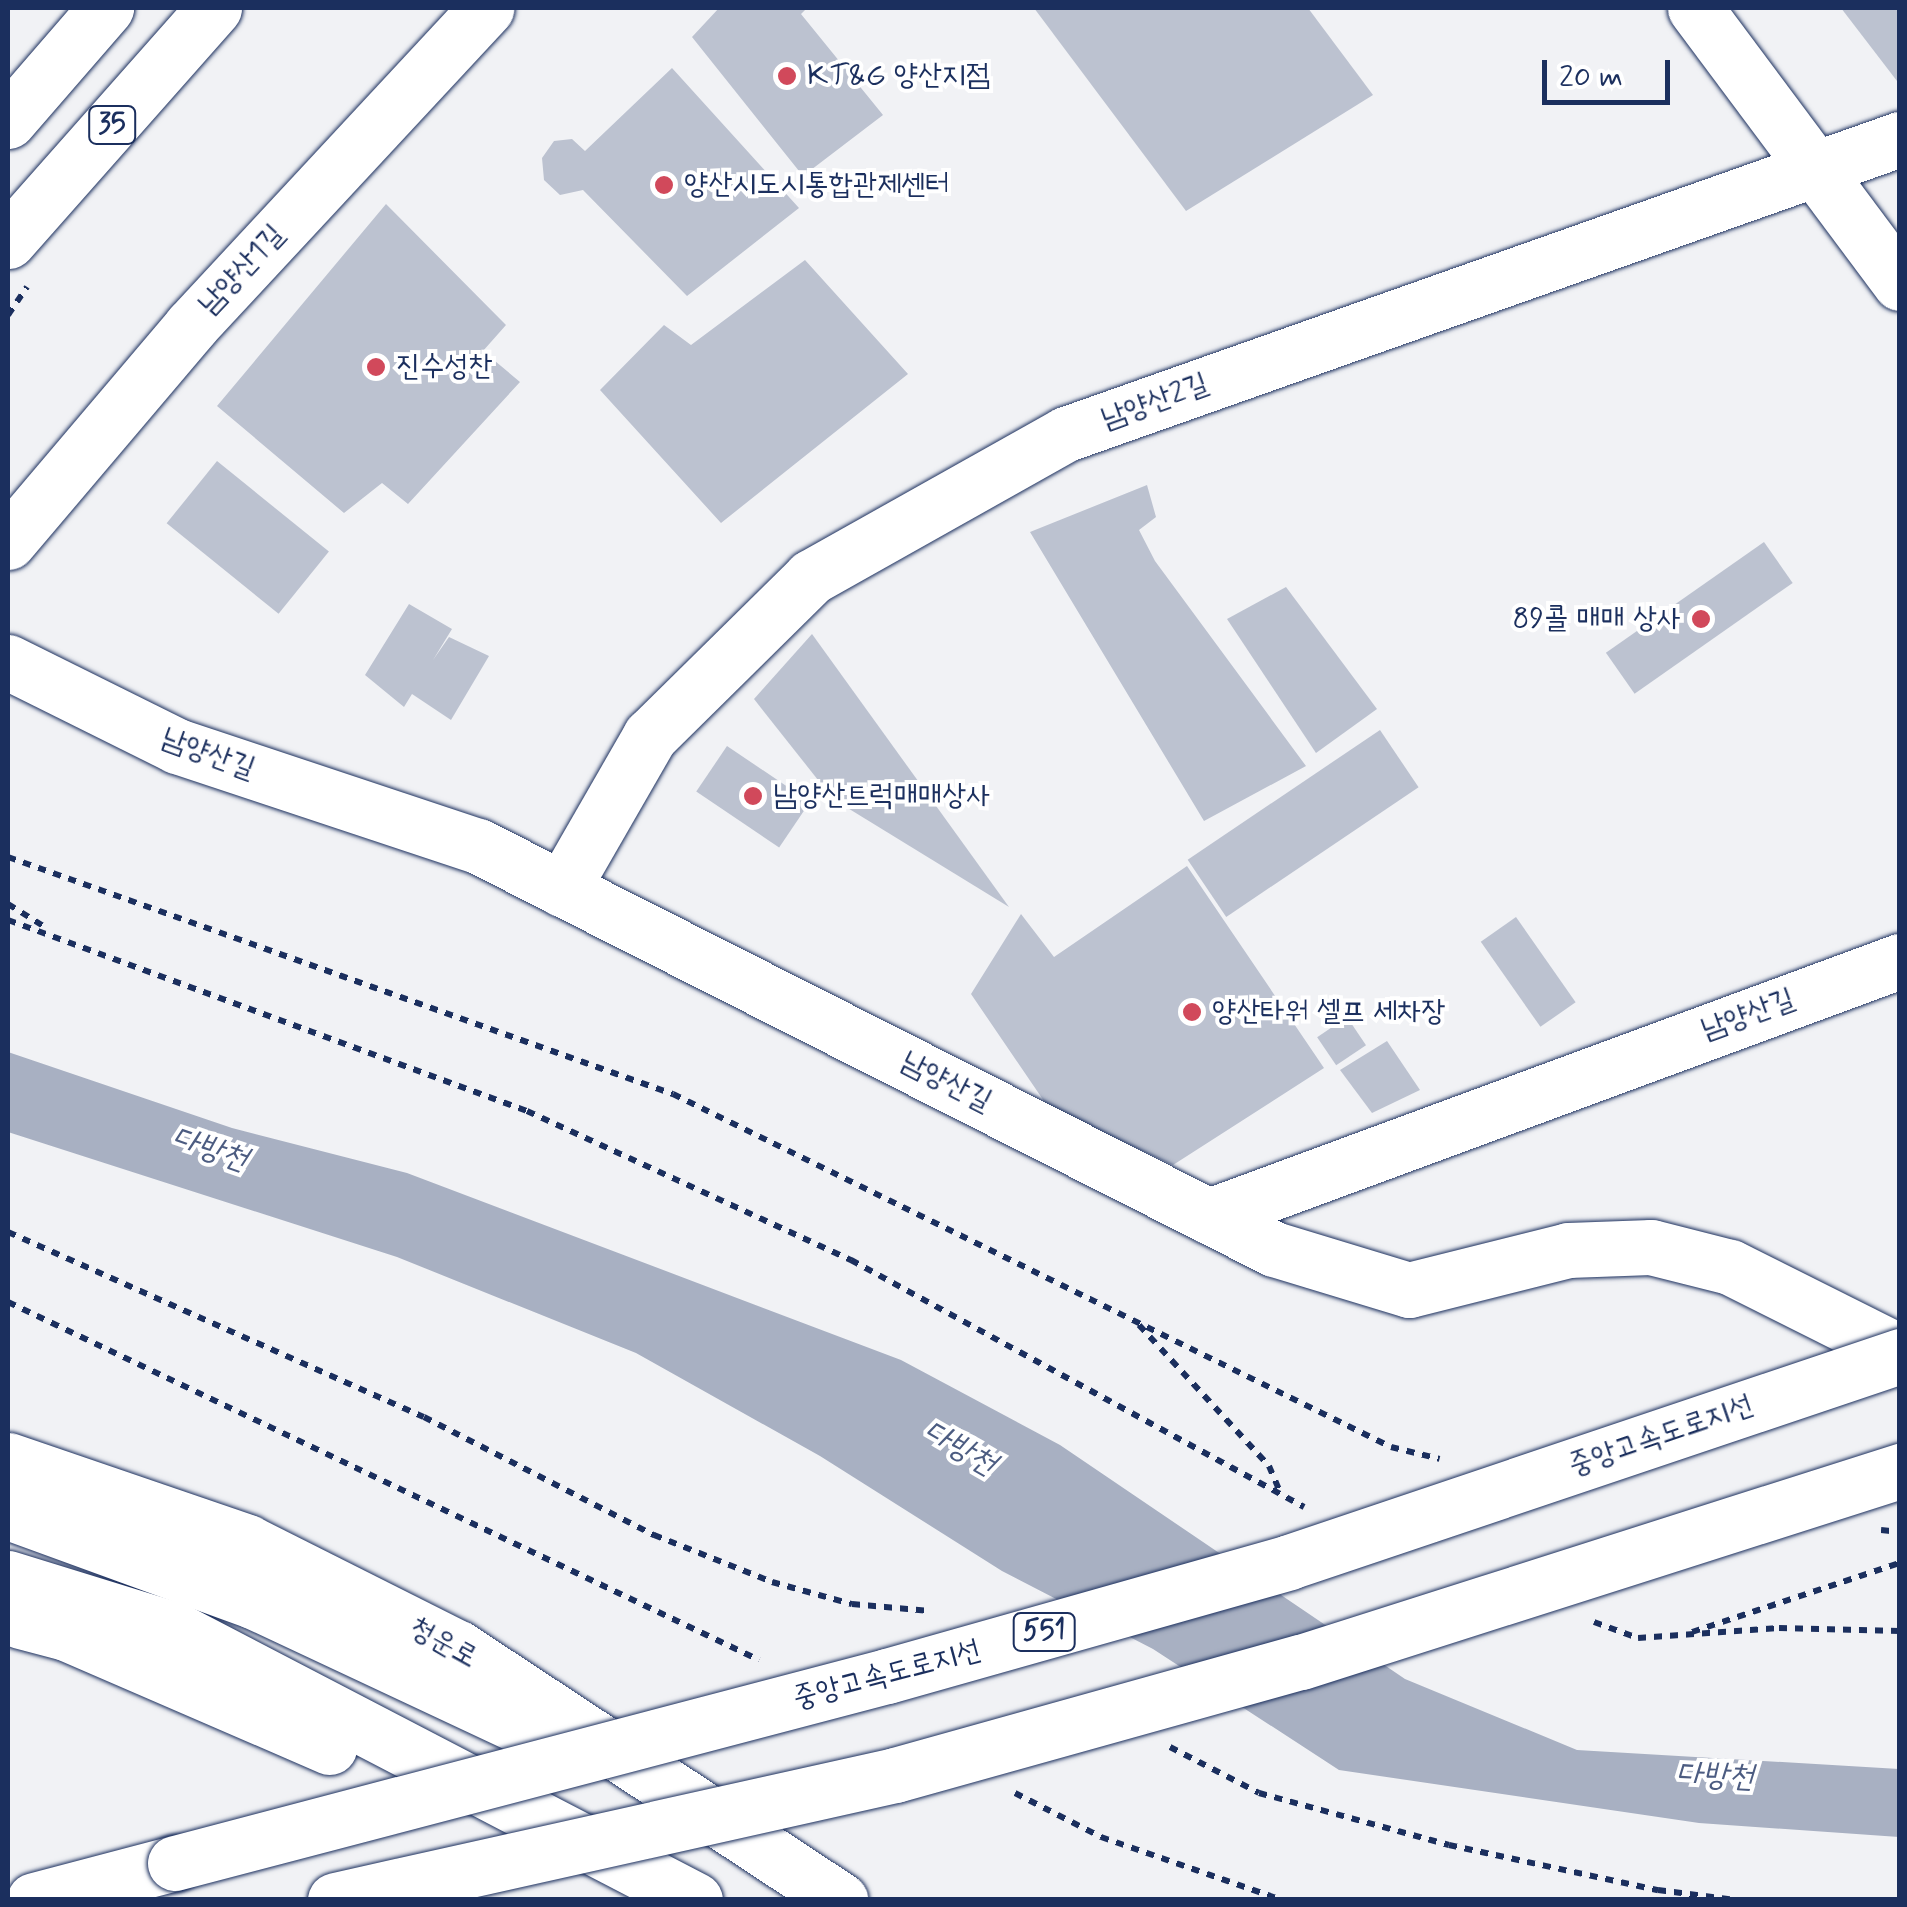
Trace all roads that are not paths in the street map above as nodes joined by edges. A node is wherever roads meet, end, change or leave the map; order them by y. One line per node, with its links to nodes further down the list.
1 (106, 8): 5 (main road)
2 (214, 8): 8 (main road, 35)
3 (487, 8): 10 (main road, 남양산1길)
4 (1695, 8): 7 (main road)
5 (8, 121)
6 (1900, 139): 7 (main road, 남양산2길)
7 (1817, 167): 9 (main road); 12 (main road, 남양산2길)
8 (8, 241)
9 (1900, 283)
10 (8, 542)
11 (8, 662): 12 (main road, 남양산길)
12 (562, 888): 14 (main road, 남양산길)
13 (1900, 961): 14 (main road, 남양산길)
14 (1209, 1216): 15 (main road)
15 (1900, 1354): 22 (main road, 중앙고속도로지선 / 551, bridge)
16 (8, 1460): 28 (main road, 청운로)
17 (1900, 1471): 21 (main road, bridge)
18 (8, 1512): 27 (main road, 청운로)
19 (8, 1578): 26 (main road)
20 (8, 1618): 25 (main road)
21 (630, 1834): 23 (main road, bridge); 24 (main road, bridge)
22 (34, 1900)
23 (335, 1900)
24 (407, 1900)
25 (684, 1900)
26 (695, 1900)
27 (832, 1900)
28 (840, 1900)

